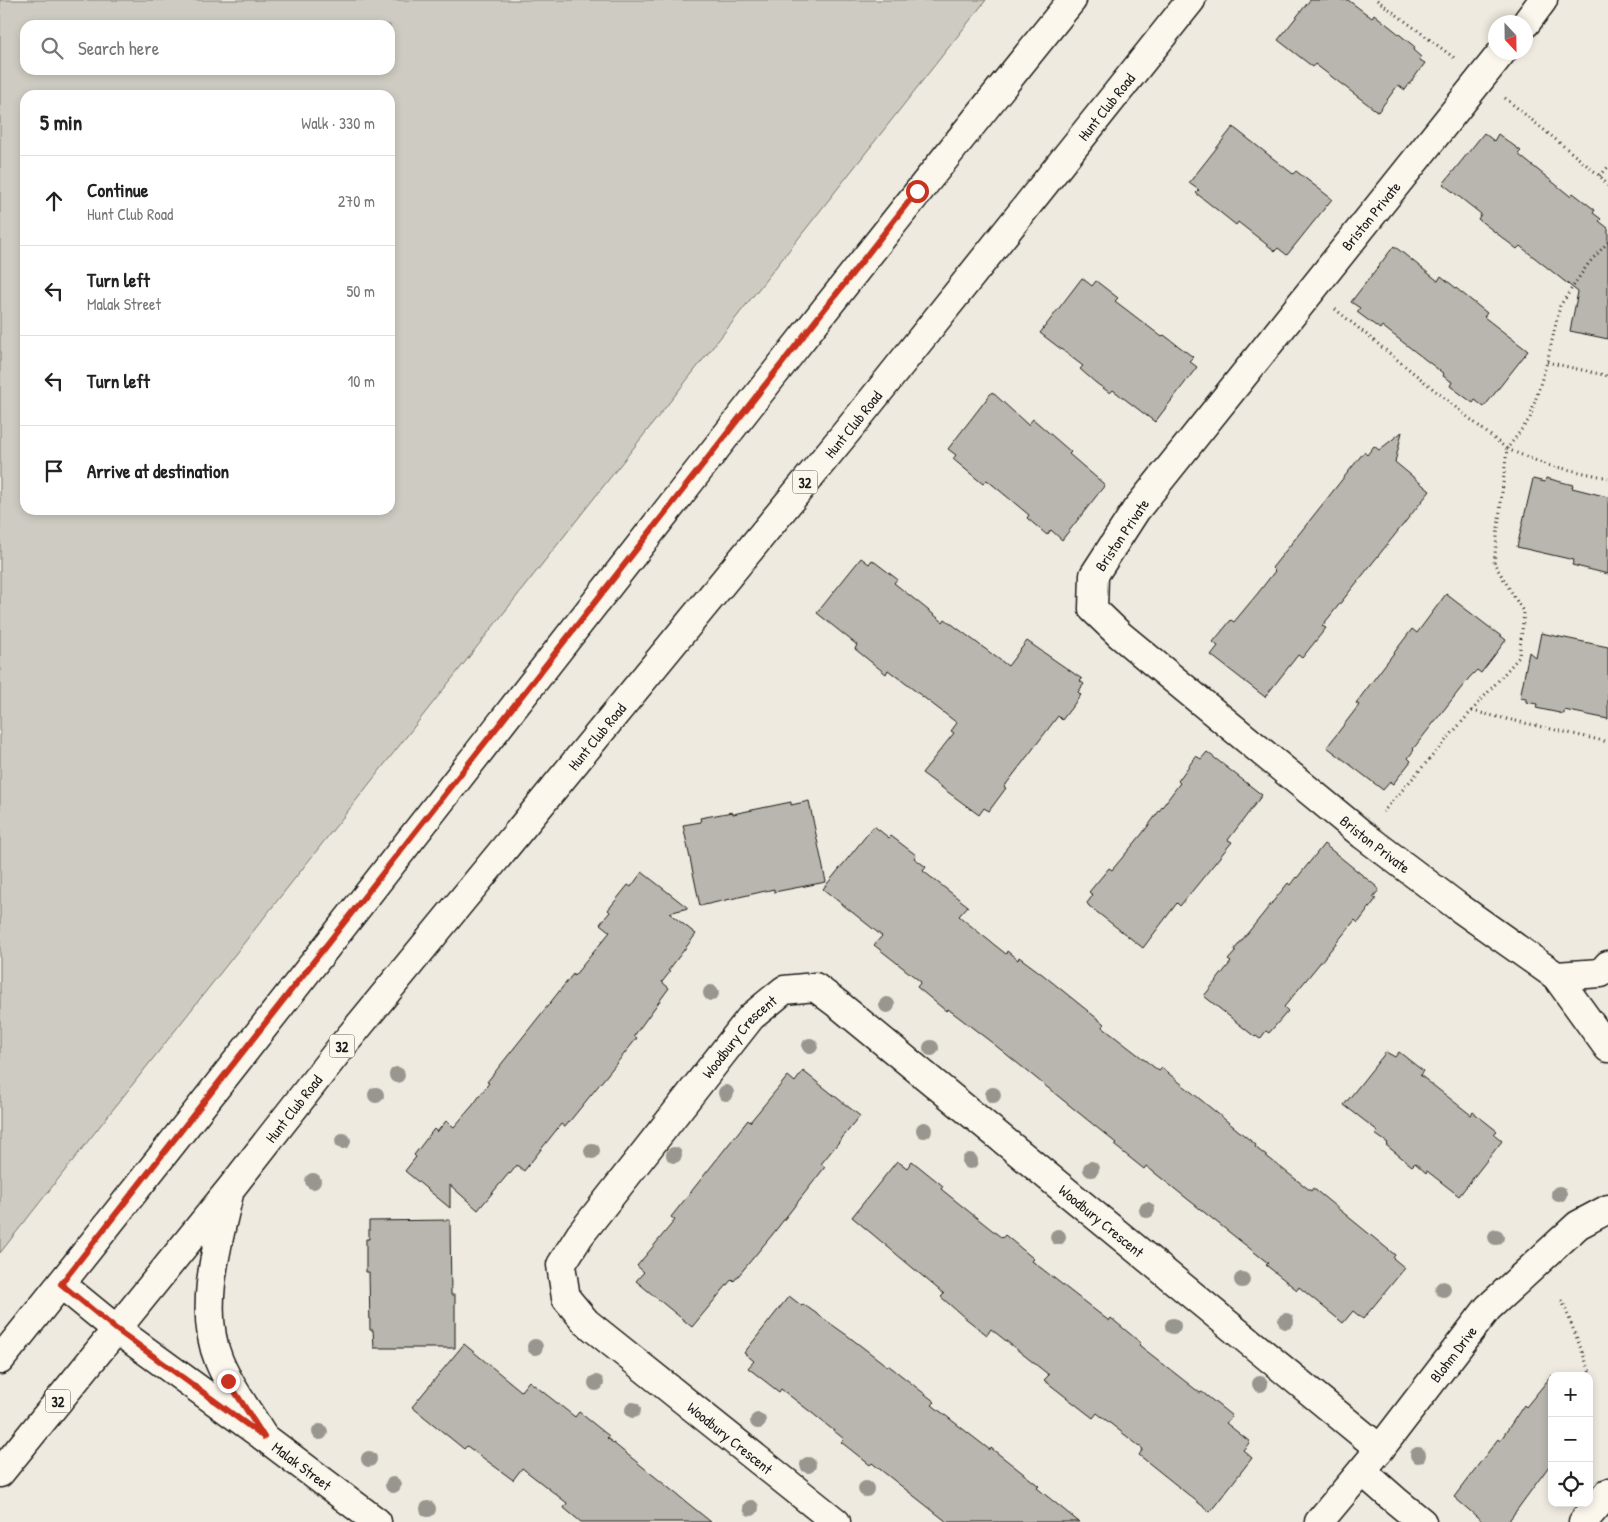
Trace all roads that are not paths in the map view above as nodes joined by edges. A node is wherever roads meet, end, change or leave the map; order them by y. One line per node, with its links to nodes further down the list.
1 (1072, 0): 11 (street)
2 (1192, 0): 9 (street, Hunt Club Road / 32)
3 (1543, 0): 4 (street)
4 (1532, 15)
5 (1496, 60): 7 (street, Briston Private)
6 (1606, 972): 7 (street)
7 (1556, 976): 8 (street, Briston Private)
8 (1608, 1048)
9 (230, 1188): 12 (street, Hunt Club Road / 32); 14 (street)
10 (1608, 1209): 15 (street, Blohm Drive)
11 (61, 1284): 12 (street, Malak Street); 13 (street)
12 (116, 1329): 14 (street, Malak Street); 17 (street, Hunt Club Road / 32)
13 (0, 1360)
14 (264, 1437): 19 (street, Malak Street)
15 (1380, 1449): 16 (street, Blohm Drive); 20 (street, Woodbury Crescent)
16 (1362, 1471): 21 (street, Blohm Drive); 22 (street)
17 (0, 1473)
18 (1608, 1493): 23 (street)
19 (377, 1522)
20 (836, 1522)
21 (1319, 1522)
22 (1422, 1522)
23 (1584, 1522)

